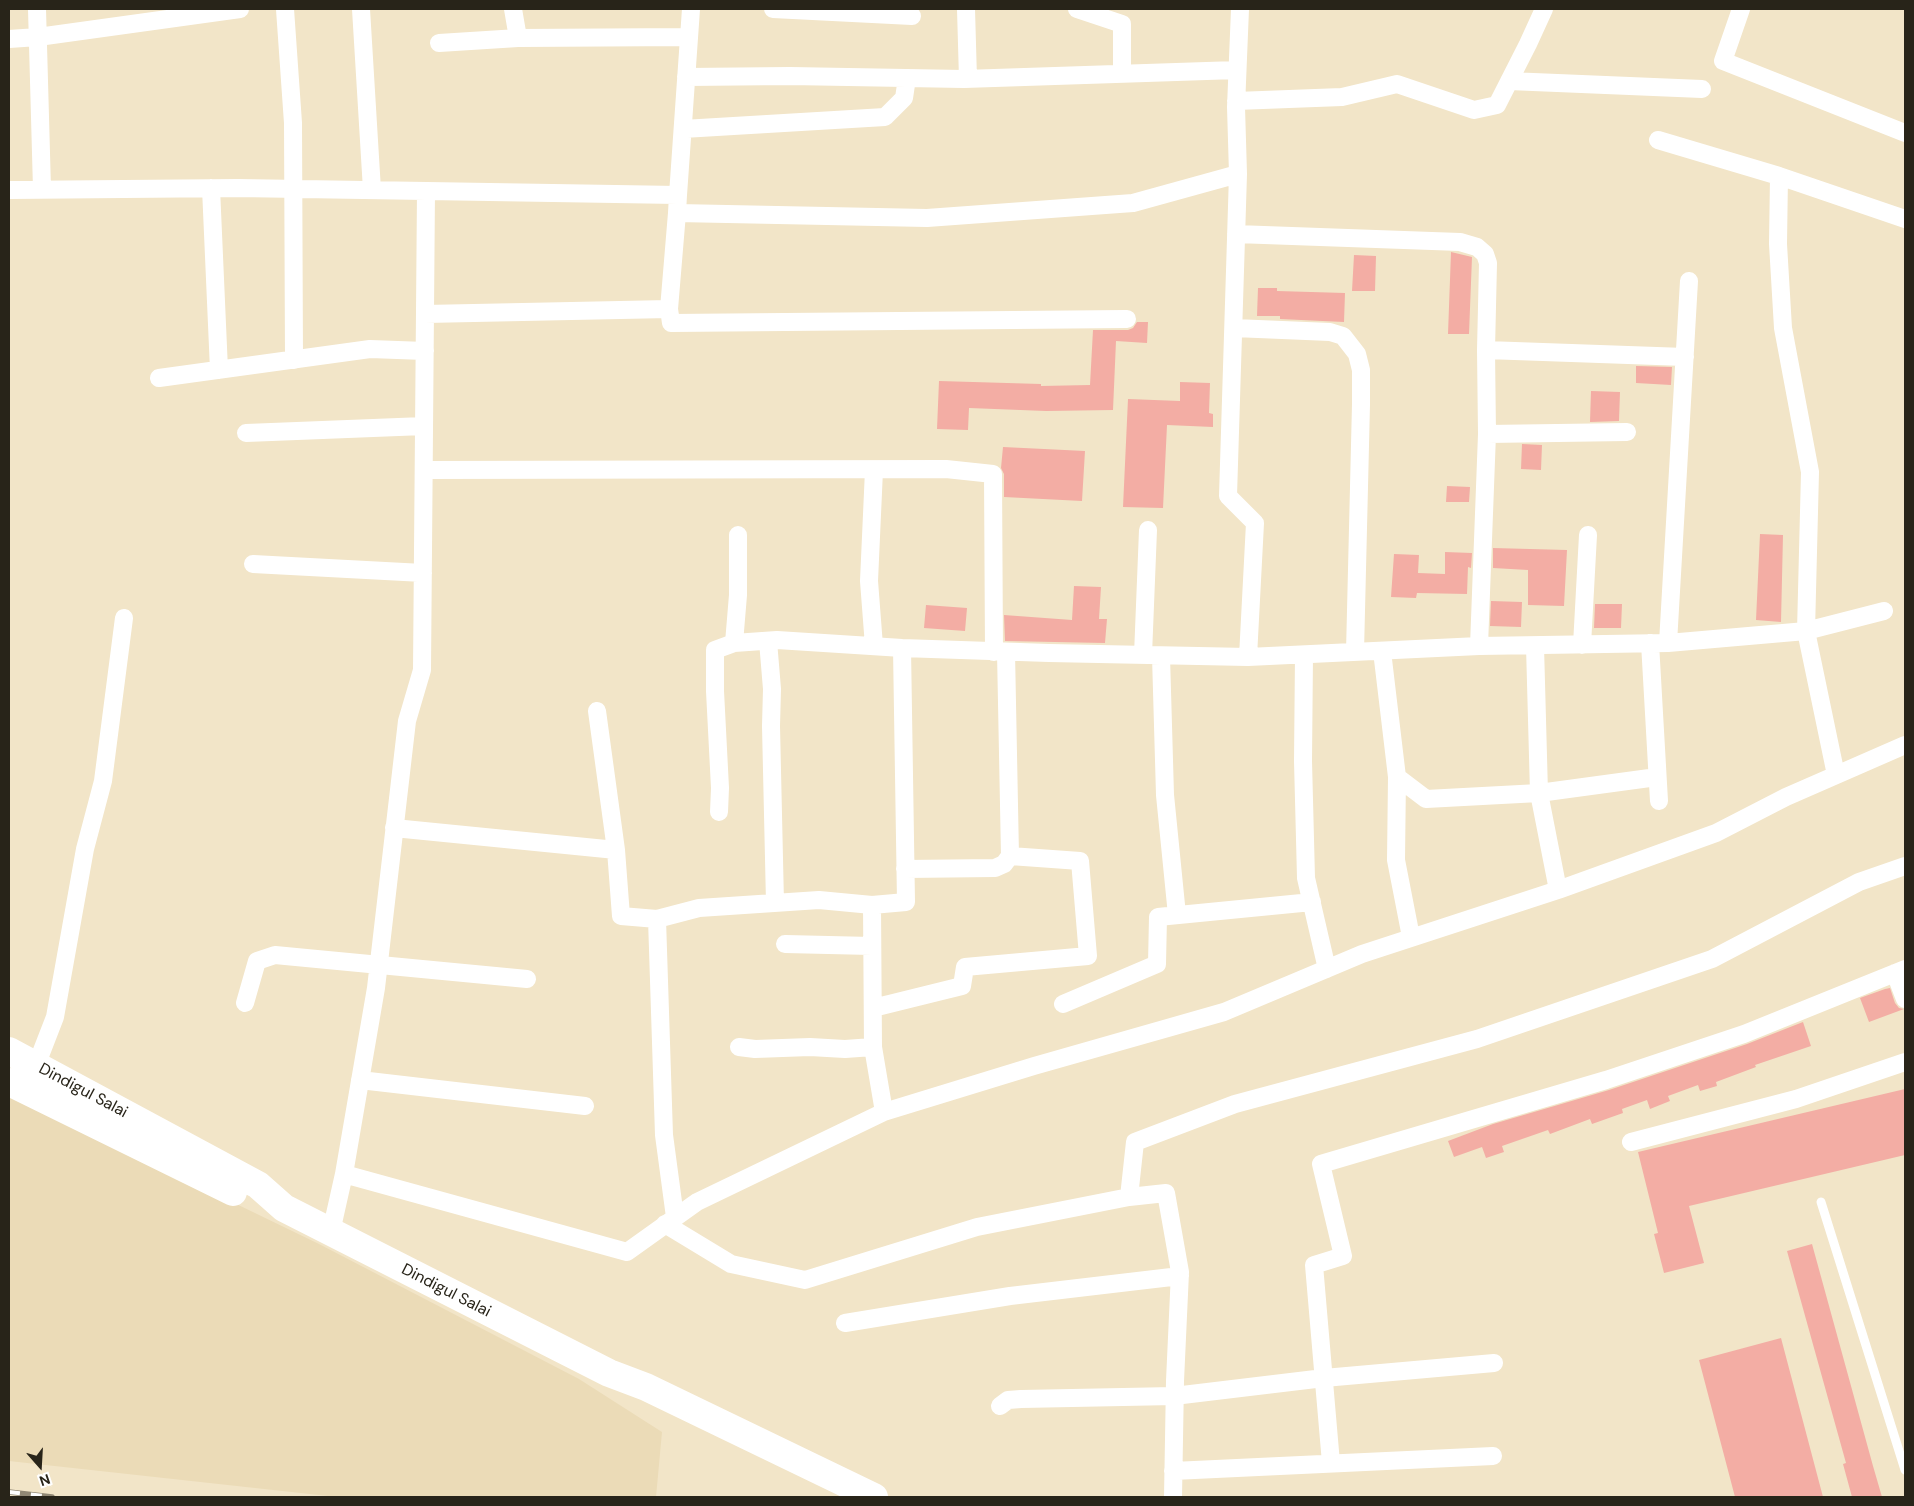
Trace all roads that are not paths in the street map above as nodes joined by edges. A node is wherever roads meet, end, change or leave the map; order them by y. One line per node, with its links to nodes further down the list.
1 (37, 9): 14 (street)
2 (240, 9): 14 (street)
3 (285, 9): 34 (street)
4 (361, 9): 36 (street)
5 (513, 9): 16 (street)
6 (692, 9): 15 (street)
7 (773, 9): 13 (street)
8 (966, 9): 23 (street)
9 (1077, 9): 20 (street)
10 (1240, 9): 19 (street)
11 (1544, 9): 24 (street)
12 (1741, 9): 28 (street)
13 (912, 16)
14 (38, 37): 17 (street); 33 (street)
15 (689, 37): 16 (street); 21 (street)
16 (518, 38): 18 (street)
17 (9, 39)
18 (440, 43)
19 (1238, 70): 20 (street); 26 (street)
20 (1122, 73): 23 (street)
21 (686, 77): 22 (street); 27 (street)
22 (907, 78): 23 (street); 27 (street)
23 (968, 78)
24 (1509, 81): 25 (street); 26 (street)
25 (1702, 89)
26 (1236, 102): 30 (street)
27 (683, 129): 38 (street)
28 (1905, 134)
29 (1658, 140): 31 (street)
30 (1238, 174): 39 (street); 41 (street)
31 (1779, 176): 40 (street); 66 (street)
32 (211, 188): 33 (street); 34 (street); 51 (street)
33 (42, 189): 35 (street)
34 (293, 189): 36 (street); 50 (street)
35 (9, 190)
36 (372, 190): 37 (street)
37 (426, 191): 38 (street); 44 (street)
38 (678, 194): 39 (street)
39 (677, 213): 43 (street)
40 (1905, 219)
41 (1236, 234): 46 (street); 47 (street)
42 (1689, 281): 49 (street)
43 (669, 309): 44 (street); 45 (street)
44 (425, 314): 48 (street)
45 (1127, 319)
46 (1234, 328): 78 (street); 82 (street)
47 (1486, 350): 49 (street); 56 (street)
48 (425, 351): 50 (street); 53 (street)
49 (1685, 357): 70 (street)
50 (294, 360): 51 (street)
51 (220, 370): 52 (street)
52 (159, 378)
53 (424, 426): 55 (street); 57 (street)
54 (1628, 432): 56 (street)
55 (246, 433)
56 (1487, 434): 73 (street)
57 (424, 470): 58 (street); 63 (street)
58 (874, 470): 72 (street); 77 (street)
59 (1148, 530): 79 (street)
60 (738, 535): 68 (street)
61 (1588, 535): 71 (street)
62 (253, 564): 63 (street)
63 (423, 574): 91 (street)
64 (1884, 611): 66 (street)
65 (124, 618): 117 (street)
66 (1806, 631): 70 (street); 85 (street)
67 (768, 641): 68 (street); 72 (street); 98 (street)
68 (734, 643): 90 (street)
69 (1650, 643): 70 (street); 71 (street); 87 (street)
70 (1668, 643)
71 (1582, 645): 74 (street)
72 (874, 646): 75 (street)
73 (1479, 646): 74 (street); 76 (street)
74 (1535, 646): 88 (street)
75 (902, 648): 77 (street); 95 (street)
76 (1382, 651): 78 (street); 86 (street)
77 (1000, 652): 79 (street); 93 (street)
78 (1355, 652): 80 (street)
79 (1143, 655): 81 (street)
80 (1304, 655): 82 (street); 97 (street)
81 (1161, 656): 82 (street); 100 (street)
82 (1248, 657)
83 (597, 711): 92 (street)
84 (1905, 746): 85 (street)
85 (1836, 775): 96 (street)
86 (1397, 776): 88 (street); 102 (street)
87 (1657, 777): 88 (street); 89 (street)
88 (1538, 793): 96 (street)
89 (1658, 801)
90 (718, 812)
91 (394, 828): 92 (street); 105 (street)
92 (616, 850): 101 (street)
93 (1010, 856): 95 (street); 112 (street)
94 (1905, 866): 124 (street)
95 (905, 869): 99 (street)
96 (1558, 890): 102 (street)
97 (1312, 902): 100 (street); 106 (street)
98 (775, 904): 99 (street); 101 (street)
99 (872, 905): 104 (street)
100 (1177, 915): 111 (street)
101 (657, 919): 127 (street)
102 (1411, 937): 106 (street)
103 (785, 944): 104 (street)
104 (872, 946): 112 (street)
105 (379, 964): 108 (street); 110 (street); 118 (street)
106 (1326, 969): 121 (street)
107 (1900, 971): 109 (street); 133 (street)
108 (527, 979)
109 (1905, 1000)
110 (245, 1003)
111 (1063, 1004)
112 (873, 1008): 113 (street)
113 (873, 1047): 114 (street); 121 (street)
114 (739, 1048)
115 (9, 1051): 117 (main road, Dindigul Salai)
116 (1905, 1062): 122 (street)
117 (36, 1066): 126 (main road, Dindigul Salai)
118 (360, 1080): 120 (street); 123 (street)
119 (9, 1082): 126 (main road, Dindigul Salai)
120 (585, 1106)
121 (884, 1112): 127 (street)
122 (1631, 1142)
123 (344, 1174): 127 (street); 128 (street)
124 (1129, 1197): 127 (street); 129 (street)
125 (1821, 1202): 138 (lane)
126 (284, 1208): 128 (main road, Dindigul Salai)
127 (670, 1221)
128 (331, 1232): 132 (main road, Dindigul Salai)
129 (1180, 1276): 130 (street); 134 (street)
130 (845, 1324)
131 (1494, 1363): 133 (street)
132 (609, 1373): 140 (main road, Dindigul Salai); 141 (main road, Dindigul Salai)
133 (1324, 1378): 134 (street); 137 (street)
134 (1174, 1396): 135 (street); 139 (street)
135 (1000, 1406)
136 (1493, 1456): 137 (street)
137 (1331, 1463): 139 (street)
138 (1905, 1470)
139 (1174, 1471): 142 (street)
140 (830, 1497)
141 (874, 1497)
142 (1173, 1497)

